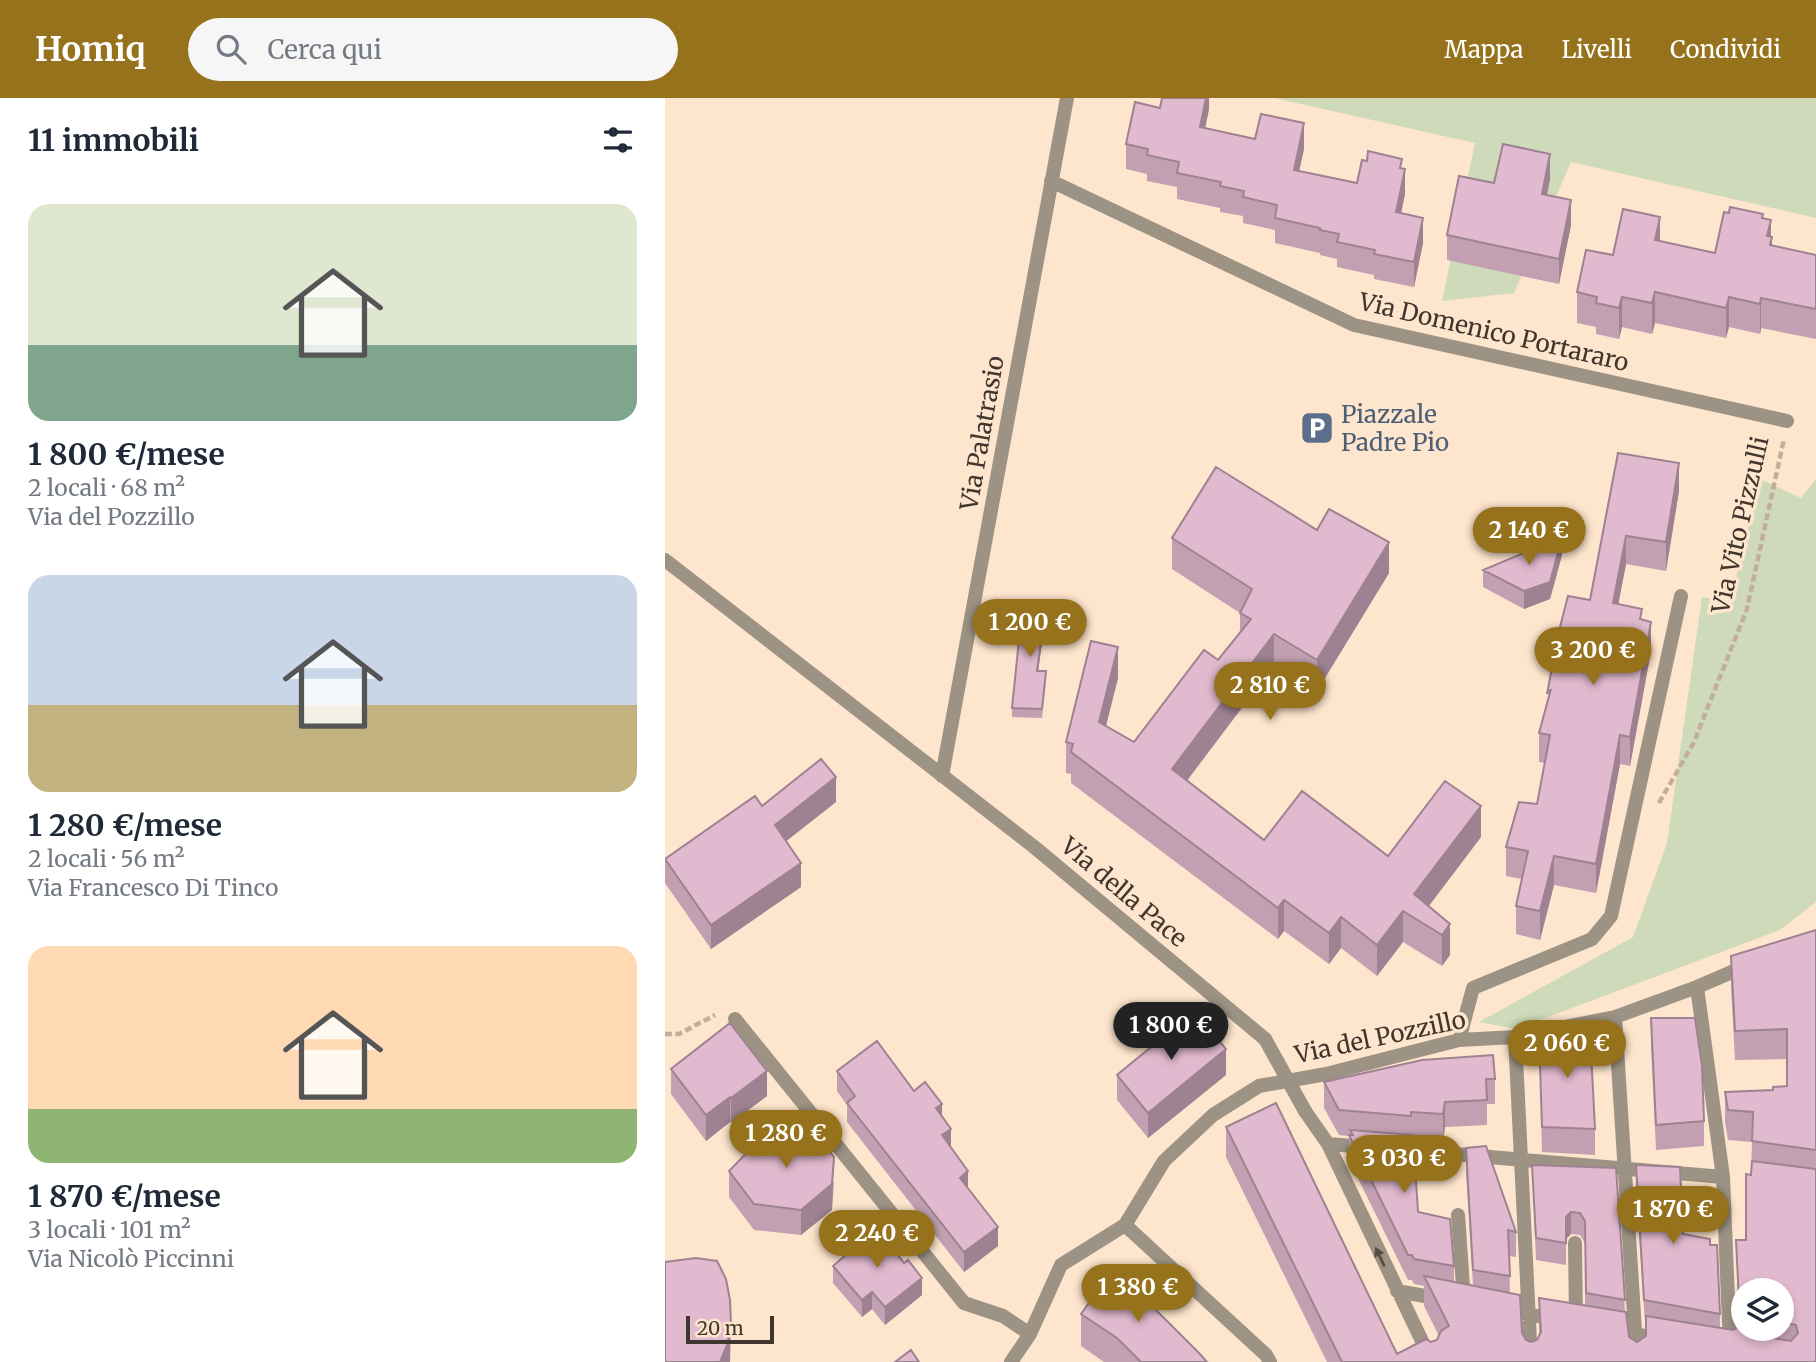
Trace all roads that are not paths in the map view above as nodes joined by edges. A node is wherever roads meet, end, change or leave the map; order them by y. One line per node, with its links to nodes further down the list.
1 (1066, 98): 2 (street, Via Palatrasio)
2 (1051, 181): 3 (street, Via Domenico Portararo); 6 (street, Via Palatrasio)
3 (1787, 421)
4 (665, 559): 6 (street, Via della Pace)
5 (1681, 596): 12 (street, Via Vito Pizzulli)
6 (942, 776): 13 (street, Via della Pace, bridge)
7 (1766, 957): 8 (street, Via del Pozzillo)
8 (1697, 987): 9 (street, Via del Pozzillo); 16 (street)
9 (1615, 1017): 11 (street, Via del Pozzillo); 15 (street)
10 (735, 1019): 24 (street)
11 (1515, 1037): 12 (street, Via del Pozzillo); 14 (street)
12 (1459, 1040): 18 (street, Via del Pozzillo)
13 (1328, 1144): 14 (street); 20 (street, Via della Pace, one-way to 13)
14 (1521, 1159): 15 (street); 22 (street)
15 (1625, 1167): 16 (street); 25 (street)
16 (1723, 1177): 27 (street)
17 (1458, 1215): 21 (street)
18 (1125, 1225): 24 (street); 29 (street)
19 (1575, 1243): 23 (street)
20 (1397, 1291): 21 (street); 30 (street, Via della Pace)
21 (1477, 1306): 22 (street)
22 (1529, 1314): 23 (street); 31 (street)
23 (1588, 1326): 25 (street)
24 (1030, 1334): 28 (street)
25 (1635, 1335): 26 (street); 32 (street)
26 (1676, 1342)
27 (1723, 1350)
28 (1011, 1362)
29 (1270, 1362)
30 (1432, 1362)
31 (1531, 1362)
32 (1637, 1362)

